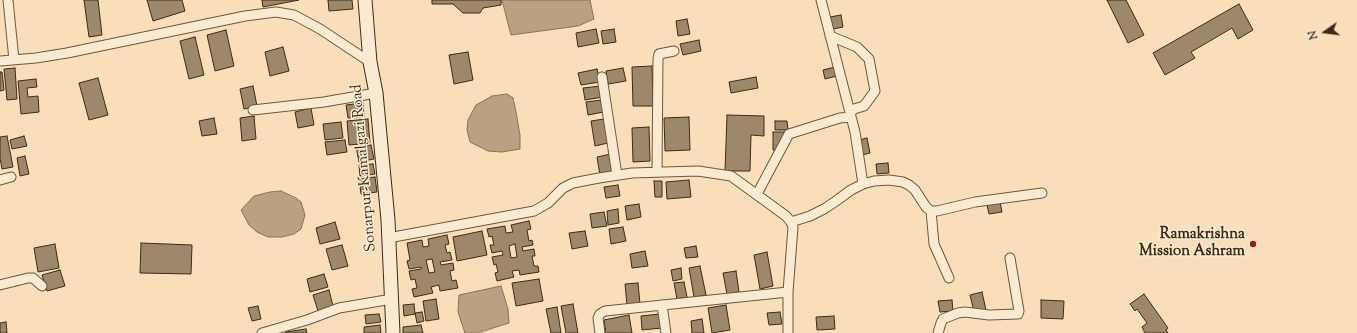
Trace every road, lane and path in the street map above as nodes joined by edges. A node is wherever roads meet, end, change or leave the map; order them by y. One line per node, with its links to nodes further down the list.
1 (8, 0): 6 (street)
2 (365, 0): 8 (main road, Sonarpur-Kamalgazi Road)
3 (821, 0): 4 (street)
4 (830, 36): 12 (street); 12 (street)
5 (674, 51): 13 (street)
6 (14, 60): 7 (street); 8 (street)
7 (0, 61)
8 (370, 62): 10 (main road, Sonarpur-Kamalgazi Road)
9 (602, 77): 14 (street)
10 (376, 93): 11 (street); 22 (main road, Sonarpur-Kamalgazi Road)
11 (253, 110)
12 (850, 115): 17 (street); 19 (street)
13 (657, 172): 14 (street); 19 (street)
14 (617, 175): 22 (street)
15 (11, 177): 16 (street)
16 (0, 180)
17 (863, 184): 20 (street); 21 (street)
18 (1042, 193): 20 (street)
19 (757, 194): 21 (street)
20 (931, 211): 24 (street)
21 (790, 222): 27 (street)
22 (388, 238): 28 (main road, Sonarpur-Kamalgazi Road)
23 (1010, 258): 35 (street)
24 (949, 278)
25 (0, 285): 26 (street)
26 (42, 286)
27 (788, 292): 29 (street); 34 (street)
28 (392, 299): 30 (street); 31 (main road, Sonarpur-Kamalgazi Road)
29 (662, 305): 32 (street); 33 (street)
30 (262, 333)
31 (393, 333)
32 (600, 333)
33 (666, 333)
34 (788, 333)
35 (938, 333)

